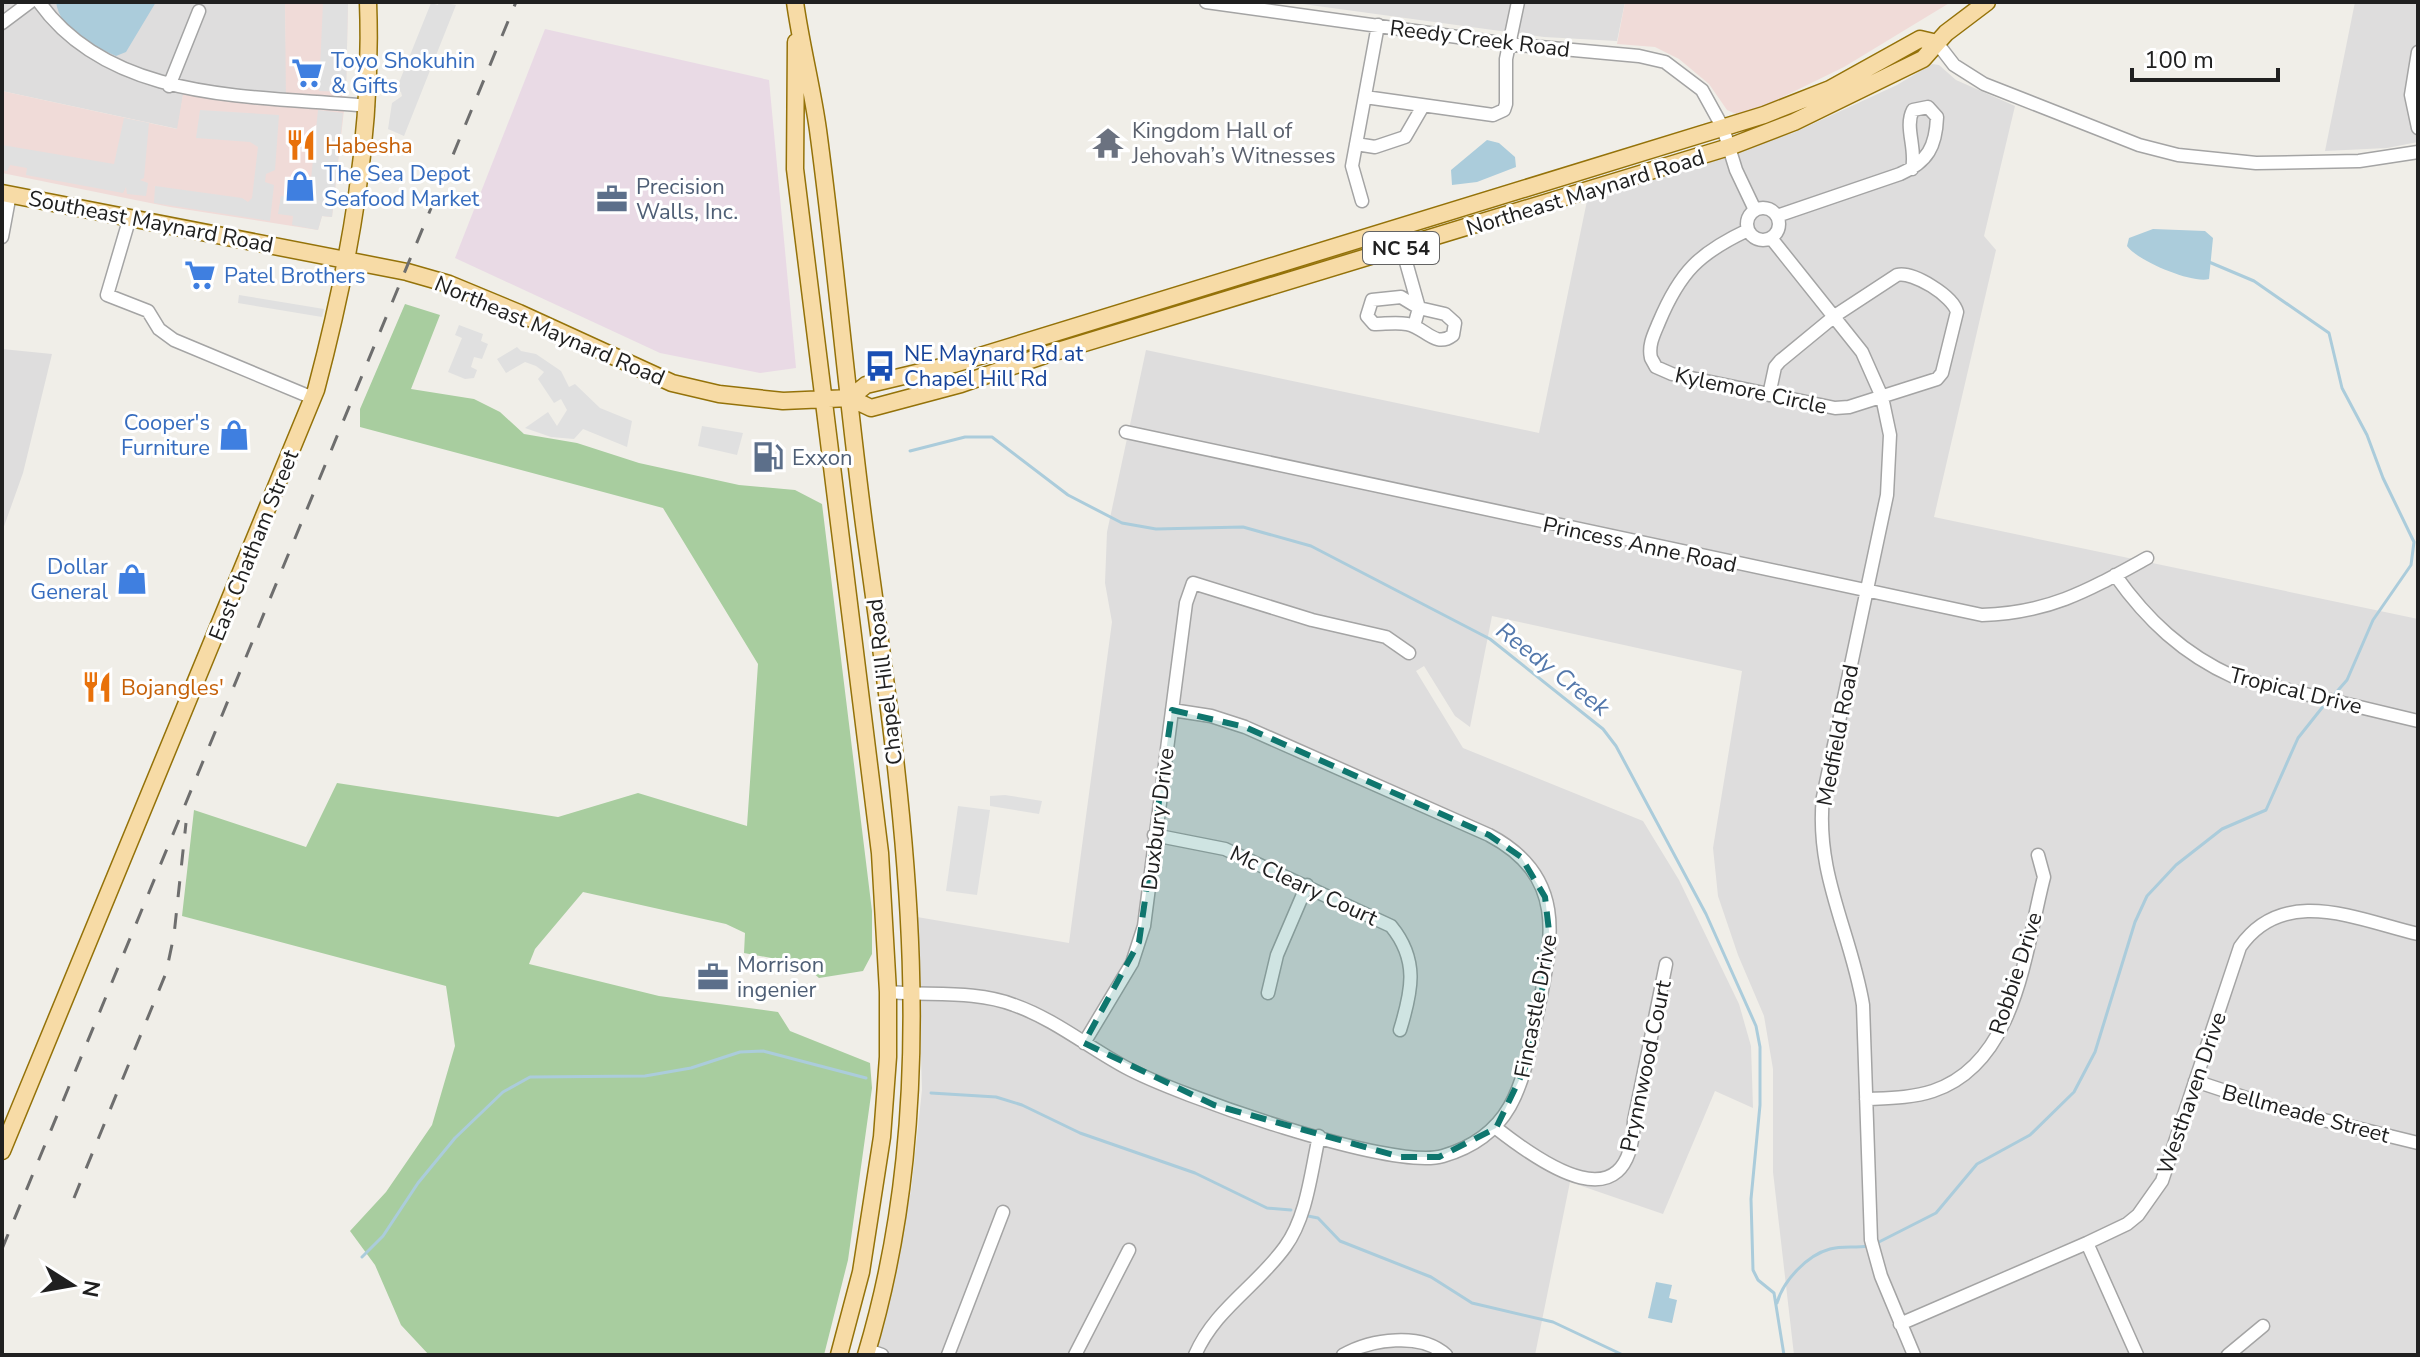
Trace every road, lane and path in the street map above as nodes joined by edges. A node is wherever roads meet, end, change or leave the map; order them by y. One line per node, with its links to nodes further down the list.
1 (30, 2): 10 (street)
2 (39, 2): 15 (street)
3 (368, 2): 17 (main road, East Chatham Street)
4 (1206, 2): 8 (street, Reedy Creek Road)
5 (1518, 2): 13 (street)
6 (1987, 2): 12 (main road, Northeast Maynard Road / NC 54)
7 (795, 5): 41 (main road, Chapel Hill Road); 42 (main road, Chapel Hill Road)
8 (1284, 8): 11 (street, Reedy Creek Road)
9 (199, 11): 15 (street)
10 (2, 23)
11 (1378, 25): 13 (street, Reedy Creek Road); 16 (street)
12 (1937, 43): 19 (main road, Northeast Maynard Road / NC 54); 22 (main road, Northeast Maynard Road / NC 54); 23 (street)
13 (1508, 44): 18 (street); 19 (street, Reedy Creek Road)
14 (2418, 52): 20 (street)
15 (169, 86): 17 (street)
16 (1365, 97): 18 (street); 21 (street)
17 (368, 106): 34 (main road, East Chatham Street)
18 (1423, 106): 21 (street)
19 (1723, 128): 22 (street); 42 (main road, Northeast Maynard Road / NC 54)
20 (2418, 128)
21 (1356, 144): 26 (street)
22 (1729, 147): 27 (street); 33 (main road, Northeast Maynard Road / NC 54)
23 (2418, 152)
24 (1912, 169): 24 (street); 28 (street)
25 (6, 193): 29 (main road, Southeast Maynard Road); 31 (street)
26 (1362, 201)
27 (1755, 210): 28 (street); 30 (street)
28 (1777, 216): 32 (street)
29 (130, 217): 34 (main road, Southeast Maynard Road); 40 (street)
30 (1748, 230): 32 (street); 38 (street, Kylemore Circle)
31 (2, 237)
32 (1771, 238): 36 (street, Medfield Road)
33 (1402, 248): 35 (street); 42 (main road, Northeast Maynard Road / NC 54)
34 (347, 258): 40 (main road, East Chatham Street); 41 (main road, Northeast Maynard Road)
35 (1419, 308): 37 (street); 37 (street); 37 (street)
36 (1836, 315): 38 (street); 39 (street, Medfield Road); 39 (street, Kylemore Circle)
37 (1414, 326)
38 (1769, 395): 39 (street, Kylemore Circle)
39 (1882, 397): 46 (street, Medfield Road)
40 (313, 398): 65 (main road, East Chatham Street)
41 (823, 398): 42 (main road, Northeast Maynard Road / NC 54); 55 (main road, Chapel Hill Road)
42 (850, 398): 57 (main road, Chapel Hill Road)
43 (1126, 432): 46 (street, Princess Anne Road)
44 (2147, 558): 45 (street, Princess Anne Road)
45 (2115, 575): 46 (street, Princess Anne Road); 49 (street, Tropical Drive)
46 (1866, 593): 61 (street, Medfield Road)
47 (1409, 653): 48 (street, Duxbury Drive)
48 (1172, 710): 50 (street, Duxbury Drive); 62 (street, Fincastle Drive)
49 (2418, 721)
50 (1154, 835): 52 (street, Mc Cleary Court); 59 (street, Duxbury Drive)
51 (2038, 855): 61 (street, Robbie Drive)
52 (1307, 885): 56 (street); 58 (street, Mc Cleary Court)
53 (2418, 934): 60 (street, Westhaven Drive)
54 (1666, 964): 62 (street, Prynnwood Court)
55 (888, 992): 57 (street, Fincastle Drive); 72 (main road, Chapel Hill Road)
56 (1268, 993)
57 (913, 995): 59 (street, Fincastle Drive); 71 (main road, Chapel Hill Road)
58 (1400, 1030)
59 (1084, 1043): 63 (street, Fincastle Drive)
60 (2195, 1081): 64 (street, Bellmeade Street); 67 (street, Westhaven Drive)
61 (1866, 1099): 69 (street, Medfield Road)
62 (1496, 1128): 63 (street, Fincastle Drive)
63 (1319, 1136): 75 (street)
64 (2418, 1143)
65 (2, 1151)
66 (1003, 1212): 73 (street)
67 (2087, 1243): 69 (street, Westhaven Drive); 79 (street)
68 (1129, 1250): 74 (street)
69 (1900, 1324): 78 (street, Medfield Road)
70 (2263, 1326): 80 (street)
71 (872, 1353)
72 (839, 1355)
73 (948, 1355)
74 (1075, 1355)
75 (1195, 1355)
76 (1343, 1355): 77 (street)
77 (1446, 1355)
78 (1914, 1355)
79 (2137, 1355)
80 (2228, 1355)

